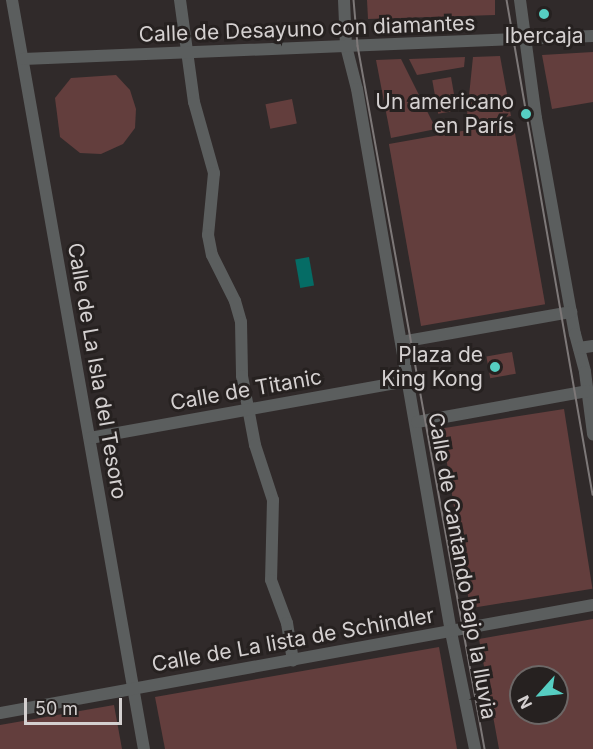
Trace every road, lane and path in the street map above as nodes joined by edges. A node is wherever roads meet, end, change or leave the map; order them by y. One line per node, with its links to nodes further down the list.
1 (12, 0): 9 (street, Calle de La Isla del Tesoro)
2 (180, 0): 8 (street)
3 (344, 0): 7 (street, Calle de Cantando bajo la lluvia)
4 (520, 0): 6 (street)
5 (593, 36): 6 (street, Calle de Desayuno con diamantes)
6 (526, 39): 7 (street, Calle de Desayuno con diamantes); 10 (street)
7 (346, 46): 8 (street, Calle de Desayuno con diamantes); 11 (street, Calle de Cantando bajo la lluvia)
8 (186, 53): 9 (street, Calle de Desayuno con diamantes); 16 (street)
9 (23, 59): 19 (street, Calle de La Isla del Tesoro)
10 (571, 312): 11 (street); 13 (street)
11 (401, 342): 14 (street, Calle de Cantando bajo la lluvia)
12 (593, 346): 13 (street)
13 (579, 348): 15 (street)
14 (408, 381): 16 (street, Calle de Titanic); 17 (street, Calle de Cantando bajo la lluvia)
15 (588, 391): 17 (street); 18 (street)
16 (249, 410): 19 (street, Calle de Titanic); 22 (street)
17 (417, 422): 21 (street, Calle de Cantando bajo la lluvia)
18 (593, 434)
19 (90, 438): 23 (street, Calle de La Isla del Tesoro)
20 (593, 605): 21 (street, Calle de La lista de Schindler)
21 (451, 632): 22 (street, Calle de La lista de Schindler); 26 (street, Calle de Cantando bajo la lluvia)
22 (293, 661): 23 (street, Calle de La lista de Schindler)
23 (133, 689): 24 (street, Calle de La lista de Schindler); 25 (street, Calle de La Isla del Tesoro)
24 (0, 713)
25 (144, 749)
26 (475, 749)

